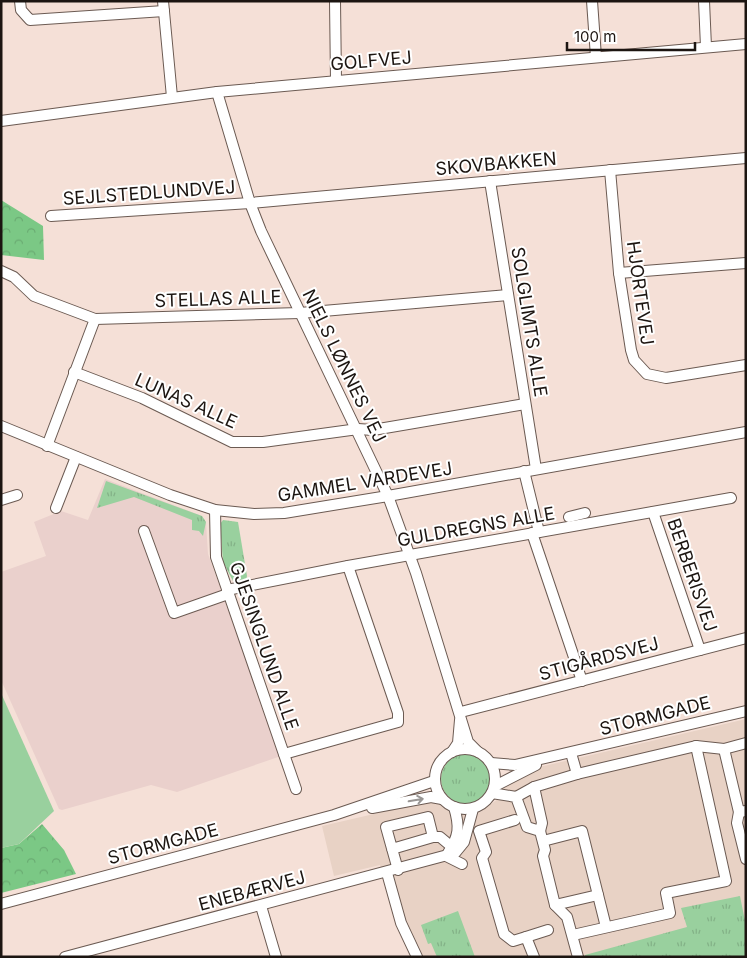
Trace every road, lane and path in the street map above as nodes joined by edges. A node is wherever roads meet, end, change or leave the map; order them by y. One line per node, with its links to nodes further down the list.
1 (20, 1): 5 (street)
2 (335, 1): 9 (street)
3 (592, 1): 8 (street)
4 (704, 1): 7 (street)
5 (163, 6): 11 (street)
6 (746, 44): 7 (street, GOLFVEJ)
7 (706, 47): 8 (street, GOLFVEJ)
8 (596, 57): 9 (street, GOLFVEJ)
9 (336, 81): 10 (street, GOLFVEJ)
10 (217, 92): 11 (street, GOLFVEJ); 16 (street, NIELS LØNNES VEJ)
11 (172, 97): 12 (street, GOLFVEJ)
12 (1, 122)
13 (746, 158): 14 (street, SKOVBAKKEN)
14 (610, 170): 15 (street, SKOVBAKKEN); 20 (street, HJORTEVEJ)
15 (490, 181): 16 (street, SKOVBAKKEN); 21 (street, SOLGLIMTS ALLE)
16 (250, 202): 17 (street, SEJLSTEDLUNDVEJ); 22 (street, NIELS LØNNES VEJ)
17 (51, 216)
18 (746, 263): 20 (street)
19 (1, 271): 23 (street, STELLAS ALLE)
20 (619, 273): 24 (street, HJORTEVEJ)
21 (508, 294): 22 (street, STELLAS ALLE); 26 (street, SOLGLIMTS ALLE)
22 (300, 313): 23 (street, STELLAS ALLE); 28 (street, NIELS LØNNES VEJ)
23 (95, 319): 25 (street)
24 (746, 365)
25 (74, 372): 28 (street, LUNAS ALLE); 30 (street)
26 (525, 404): 28 (street, LUNAS ALLE); 32 (street, SOLGLIMTS ALLE)
27 (1, 426): 30 (street, GAMMEL VARDEVEJ)
28 (358, 429): 35 (street, NIELS LØNNES VEJ)
29 (746, 432): 32 (street, GAMMEL VARDEVEJ)
30 (47, 446): 31 (street, GAMMEL VARDEVEJ)
31 (76, 458): 38 (street); 39 (street, GAMMEL VARDEVEJ)
32 (536, 469): 33 (street, GAMMEL VARDEVEJ)
33 (524, 471): 35 (street, GAMMEL VARDEVEJ); 42 (street)
34 (17, 495): 37 (street)
35 (388, 496): 39 (street, GAMMEL VARDEVEJ); 43 (street, NIELS LØNNES VEJ)
36 (731, 498): 40 (street, GULDREGNS ALLE)
37 (1, 500)
38 (56, 508)
39 (215, 510): 45 (street, GJESINGLUND ALLE)
40 (653, 512): 42 (street, GULDREGNS ALLE); 47 (street, BERBERISVEJ)
41 (144, 531): 45 (street, GULDREGNS ALLE)
42 (535, 532): 43 (street, GULDREGNS ALLE); 48 (street)
43 (409, 555): 44 (street, GULDREGNS ALLE); 50 (street, NIELS LØNNES VEJ)
44 (348, 566): 45 (street, GULDREGNS ALLE); 57 (street)
45 (227, 592): 57 (street, GJESINGLUND ALLE)
46 (746, 638): 47 (street, STIGÅRDSVEJ)
47 (700, 650): 48 (street, STIGÅRDSVEJ)
48 (582, 681): 50 (street, STIGÅRDSVEJ)
49 (746, 711): 56 (street, STORMGADE)
50 (461, 712): 54 (street, NIELS LØNNES VEJ); 55 (street, NIELS LØNNES VEJ)
51 (746, 743): 53 (street)
52 (696, 746): 53 (street); 59 (street); 83 (street)
53 (724, 749): 68 (street)
54 (452, 752): 55 (street); 60 (street)
55 (478, 752): 58 (street)
56 (572, 753): 58 (street, STORMGADE); 59 (street); 63 (street, STORMGADE)
57 (284, 754): 62 (street, GJESINGLUND ALLE)
58 (491, 763): 63 (street)
59 (577, 774): 61 (street)
60 (434, 781): 65 (street); 69 (street, STORMGADE)
61 (534, 787): 64 (street); 71 (street)
62 (296, 789)
63 (494, 789): 64 (street); 67 (street)
64 (516, 797): 71 (street)
65 (442, 799): 66 (street); 69 (street, STORMGADE, one-way to 65)
66 (454, 808): 67 (street); 74 (street)
67 (473, 809): 74 (street, ENEBÆRVEJ)
68 (742, 811): 75 (street)
69 (334, 815): 80 (street, STORMGADE)
70 (515, 820): 86 (street)
71 (541, 836): 79 (street); 81 (street)
72 (433, 837): 73 (street); 73 (street); 74 (street)
73 (392, 849): 77 (street)
74 (449, 851): 76 (street); 77 (street, ENEBÆRVEJ)
75 (746, 859)
76 (462, 864)
77 (398, 870): 78 (street, ENEBÆRVEJ)
78 (387, 873): 82 (street, ENEBÆRVEJ); 89 (street)
79 (598, 895): 81 (street); 83 (street)
80 (1, 904)
81 (555, 905): 85 (street)
82 (261, 906): 87 (street, ENEBÆRVEJ); 88 (street)
83 (606, 928): 85 (street)
84 (548, 930): 86 (street)
85 (572, 935): 91 (street)
86 (526, 937): 90 (street)
87 (66, 957)
88 (276, 957)
89 (417, 957)
90 (534, 957)
91 (578, 957)

